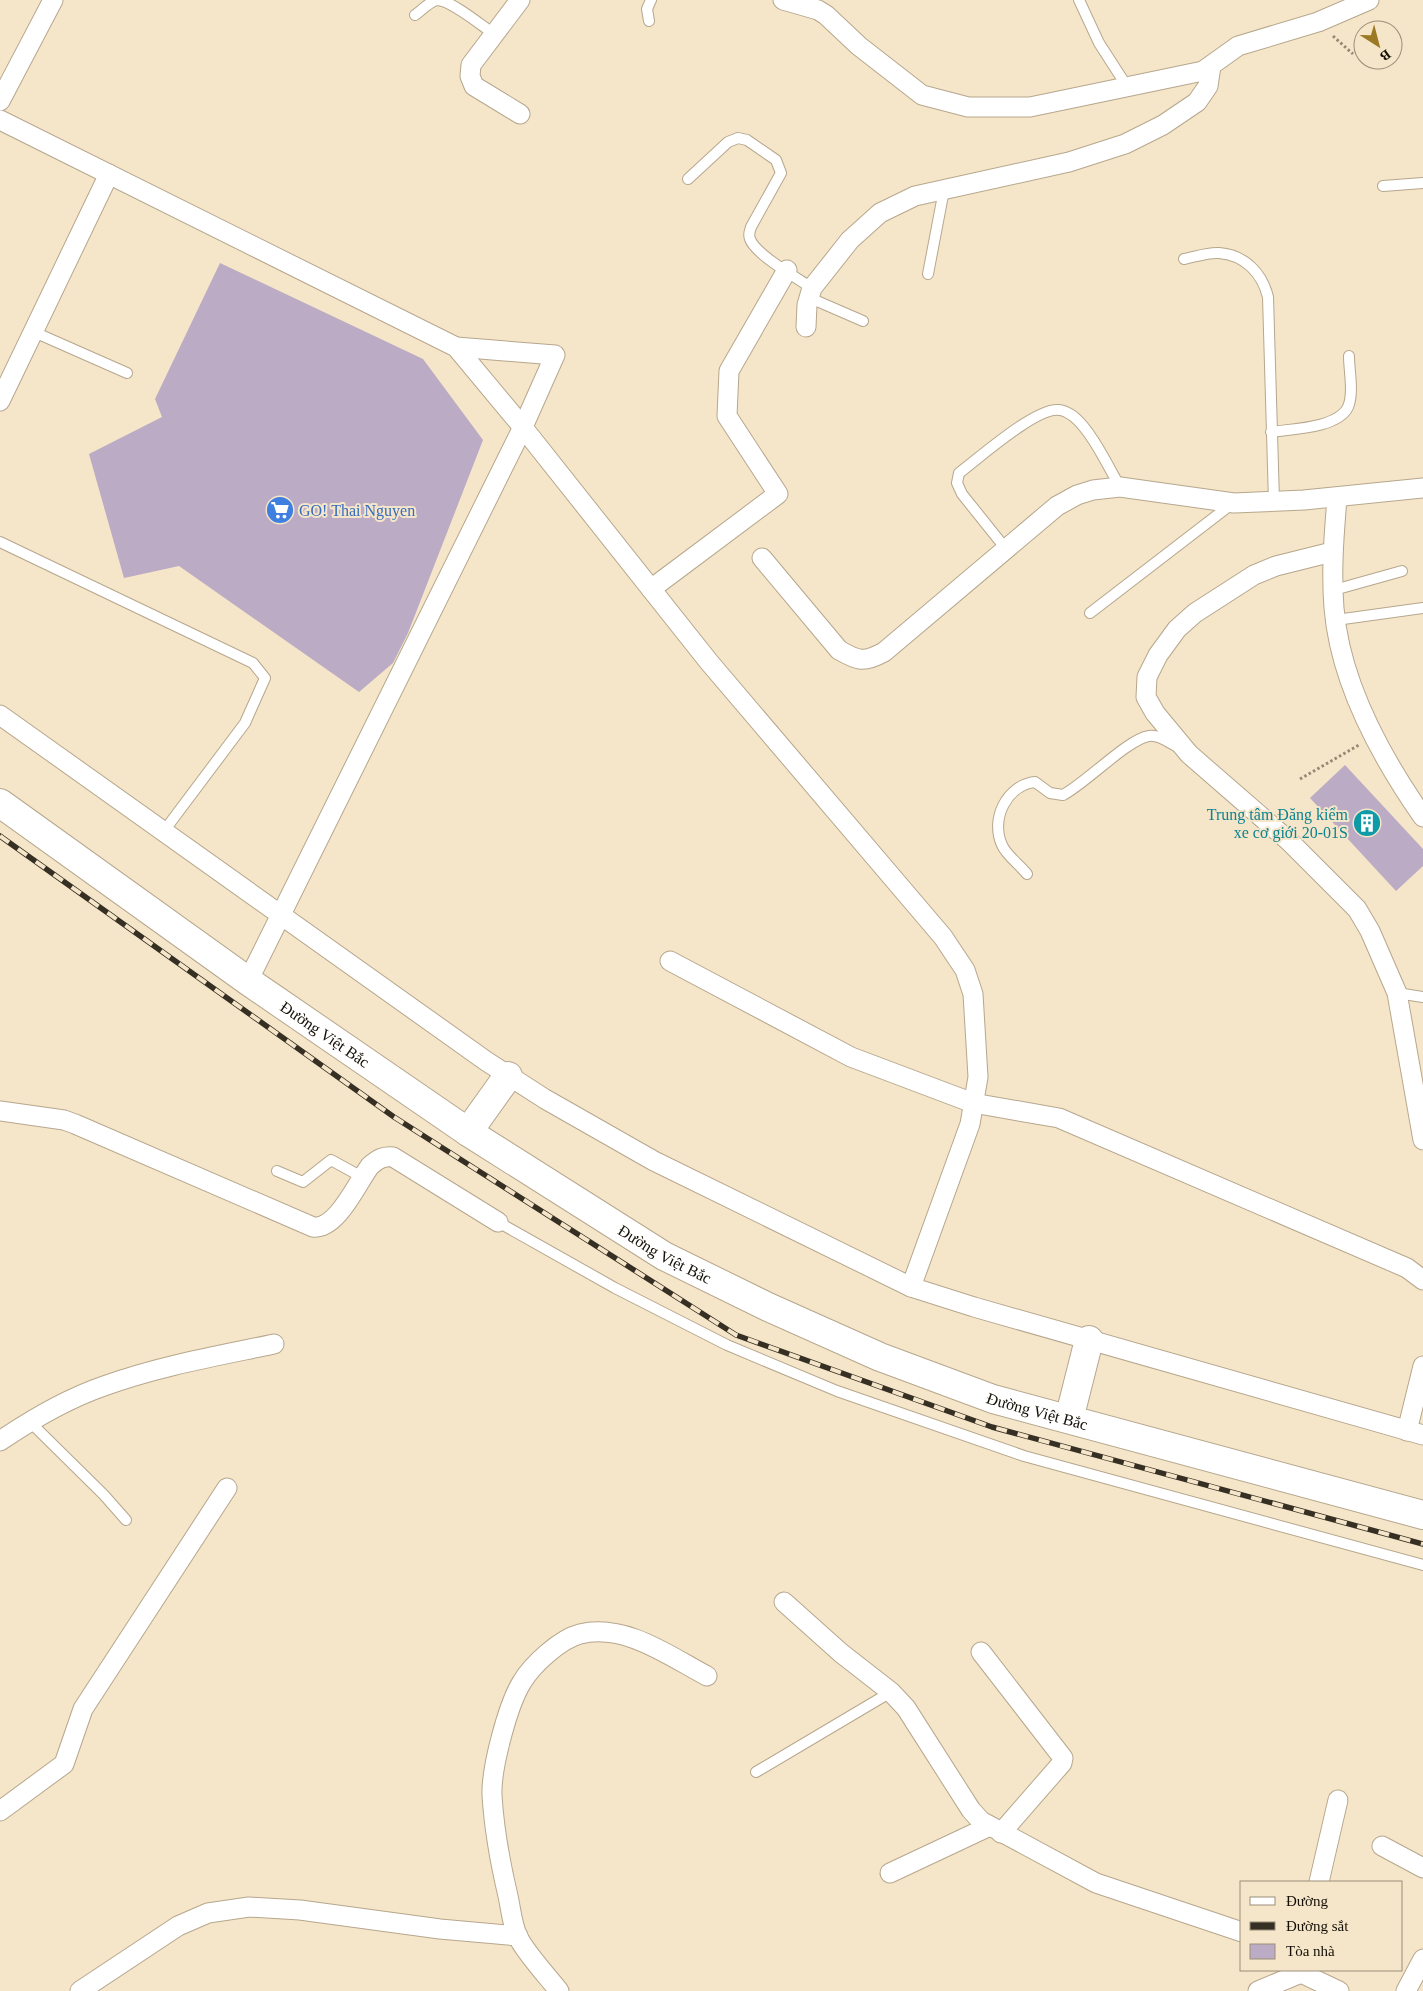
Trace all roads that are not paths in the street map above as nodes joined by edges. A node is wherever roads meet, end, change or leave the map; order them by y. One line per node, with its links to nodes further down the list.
1 (54, 0): 12 (street)
2 (520, 0): 9 (street)
3 (651, 0): 8 (lane)
4 (783, 0): 11 (street)
5 (1079, 0): 11 (lane)
6 (1369, 0): 10 (street)
7 (415, 15): 9 (lane)
8 (649, 21)
9 (494, 34): 13 (street)
10 (1211, 66): 11 (street); 19 (street)
11 (1128, 88)
12 (0, 101)
13 (520, 114)
14 (0, 120): 15 (street)
15 (109, 174): 26 (street); 27 (street)
16 (688, 179): 21 (lane)
17 (1423, 184): 18 (lane)
18 (1383, 186)
19 (944, 190): 22 (lane); 23 (street)
20 (1184, 259): 32 (lane)
21 (787, 270): 23 (lane); 43 (street)
22 (928, 274)
23 (811, 293): 24 (lane); 25 (street)
24 (863, 321)
25 (806, 327)
26 (34, 332): 29 (lane); 30 (street)
27 (456, 347): 31 (street); 31 (street)
28 (1349, 356): 32 (lane)
29 (127, 373)
30 (0, 401)
31 (523, 427): 43 (street); 54 (street)
32 (1272, 432): 36 (lane)
33 (1120, 487): 37 (street); 39 (street); 39 (lane)
34 (1423, 488): 35 (street)
35 (1336, 498): 36 (street); 40 (street)
36 (1274, 501): 37 (street)
37 (1234, 503): 46 (lane)
38 (0, 542): 52 (lane)
39 (1006, 549): 41 (street)
40 (1332, 552): 44 (street); 49 (street)
41 (762, 558)
42 (1402, 571): 44 (lane)
43 (651, 589): 60 (street)
44 (1334, 590): 47 (street)
45 (1423, 608): 47 (lane)
46 (1090, 613)
47 (1336, 620): 51 (street)
48 (0, 715): 52 (street)
49 (1189, 754): 53 (lane); 57 (street)
50 (0, 803): 56 (main road, Đường Việt Bắc)
51 (1423, 817)
52 (164, 831): 54 (street)
53 (1027, 874)
54 (280, 916): 56 (street); 59 (street)
55 (670, 961): 60 (street)
56 (248, 980): 62 (main road, Đường Việt Bắc)
57 (1397, 993): 58 (lane); 63 (street)
58 (1423, 997)
59 (508, 1076): 62 (main road); 68 (street)
60 (973, 1103): 67 (street); 68 (street)
61 (0, 1111): 65 (street)
62 (468, 1132): 72 (main road, Đường Việt Bắc)
63 (1423, 1140)
64 (277, 1171): 65 (lane)
65 (362, 1177): 66 (street)
66 (498, 1222): 79 (lane)
67 (1423, 1280)
68 (911, 1286): 69 (street)
69 (1088, 1340): 72 (main road); 74 (street)
70 (274, 1344): 73 (street)
71 (1423, 1366): 74 (street)
72 (1069, 1419): 77 (main road, Đường Việt Bắc)
73 (29, 1421): 75 (street); 78 (lane)
74 (1415, 1433)
75 (0, 1441)
76 (227, 1488): 86 (street)
77 (1423, 1515)
78 (126, 1520)
79 (1423, 1565)
80 (784, 1602): 83 (street)
81 (981, 1652): 87 (street)
82 (706, 1676): 93 (street)
83 (891, 1692): 84 (lane); 87 (street)
84 (756, 1772)
85 (1338, 1800): 91 (street)
86 (0, 1811)
87 (996, 1829): 90 (street); 92 (street)
88 (1382, 1846): 89 (street)
89 (1423, 1868)
90 (890, 1873)
91 (1319, 1881)
92 (1240, 1931)
93 (518, 1936): 96 (street); 97 (street)
94 (1423, 1959): 100 (street)
95 (1302, 1971): 98 (street); 99 (street)
96 (80, 1991)
97 (559, 1991)
98 (1258, 1991)
99 (1339, 1991)
100 (1406, 1991)

